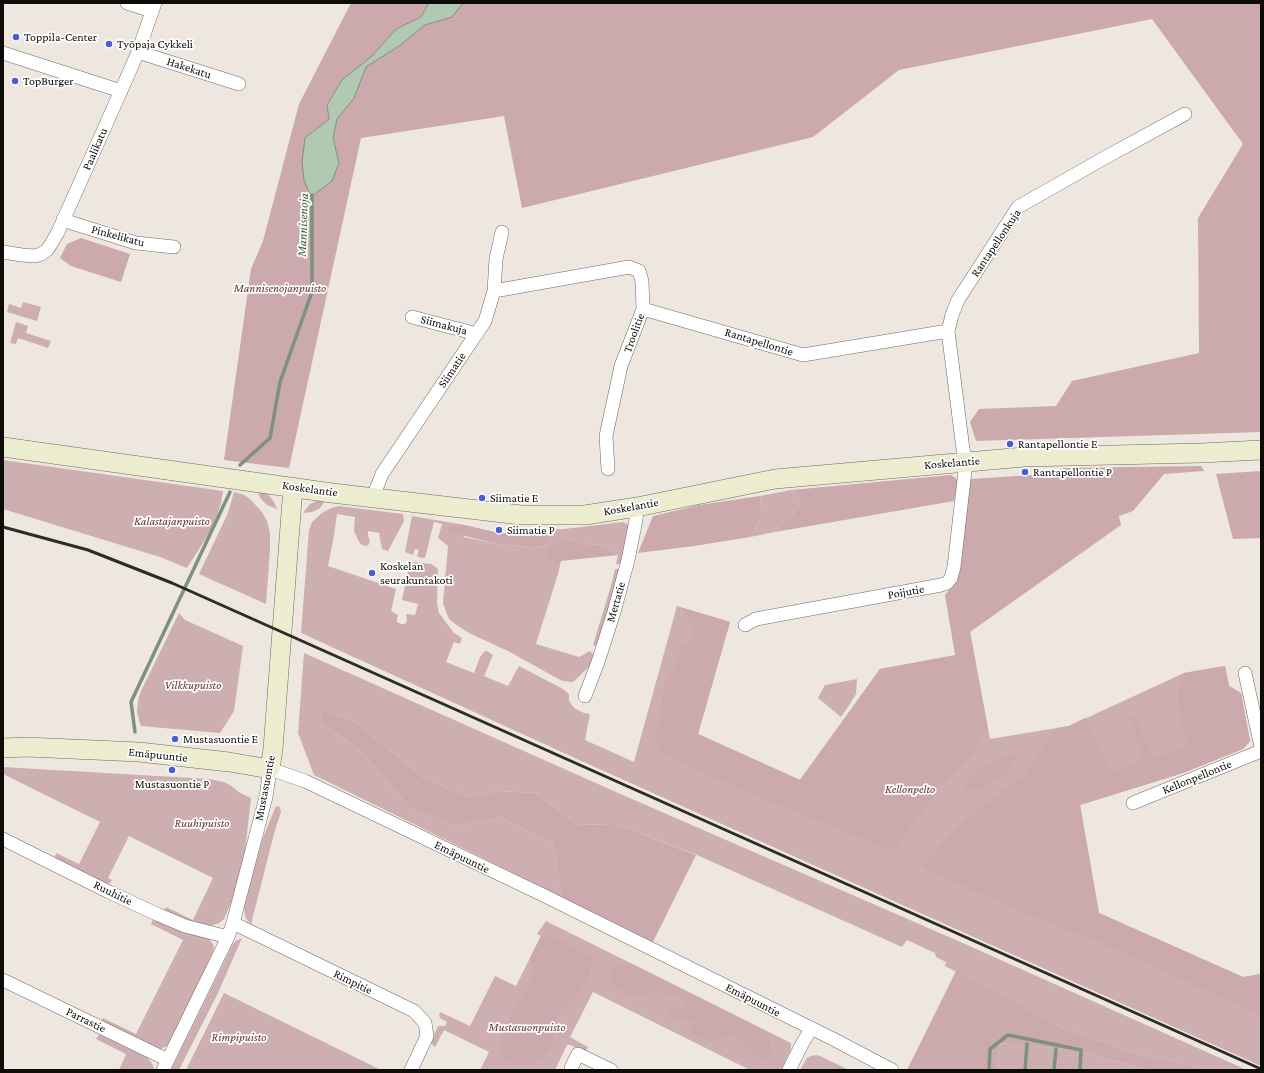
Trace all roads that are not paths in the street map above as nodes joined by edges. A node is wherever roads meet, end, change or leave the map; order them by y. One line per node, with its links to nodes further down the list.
1 (127, 3): 2 (street)
2 (153, 7): 3 (street, Paalikatu)
3 (138, 52): 5 (street, Hakekatu); 6 (street, Paalikatu)
4 (3, 54): 6 (street)
5 (239, 84)
6 (121, 91): 8 (street, Paalikatu)
7 (1185, 114): 15 (street, Rantapellonkuja)
8 (63, 219): 10 (street, Pinkelikatu); 11 (street, Paalikatu)
9 (502, 232): 12 (street, Siimatie)
10 (174, 247)
11 (3, 252)
12 (494, 291): 13 (street, Troolitie); 16 (street, Siimatie)
13 (643, 309): 15 (street, Rantapellontie); 20 (street, Troolitie)
14 (412, 317): 16 (street, Siimakuja)
15 (948, 331): 19 (street, Rantapellonkuja)
16 (477, 334): 22 (street, Siimatie)
17 (3, 446): 21 (main road, Koskelantie)
18 (1261, 450): 19 (main road, Koskelantie)
19 (966, 462): 23 (main road, Koskelantie); 24 (street, Poijutie)
20 (608, 469)
21 (293, 487): 22 (main road, Koskelantie); 30 (main road, Mustasuontie)
22 (373, 497): 23 (main road, Koskelantie)
23 (637, 507): 26 (street, Mertatie)
24 (746, 625)
25 (1245, 673): 28 (street)
26 (585, 696)
27 (3, 748): 30 (main road, Emäpuuntie)
28 (1261, 748)
29 (1261, 751): 31 (street, Kellonpellontie)
30 (270, 769): 33 (street, Mustasuontie); 36 (street, Emäpuuntie)
31 (1133, 803)
32 (3, 838): 34 (street, Ruuhitie)
33 (233, 923): 34 (street, Mustasuontie); 39 (street, Rimpitie)
34 (228, 937): 37 (street, Mustasuontie)
35 (3, 980): 37 (street, Parrastie)
36 (811, 1029): 41 (street); 42 (street, Emäpuuntie)
37 (166, 1065)
38 (570, 1068): 40 (street)
39 (411, 1070)
40 (611, 1070)
41 (789, 1070)
42 (892, 1070)

